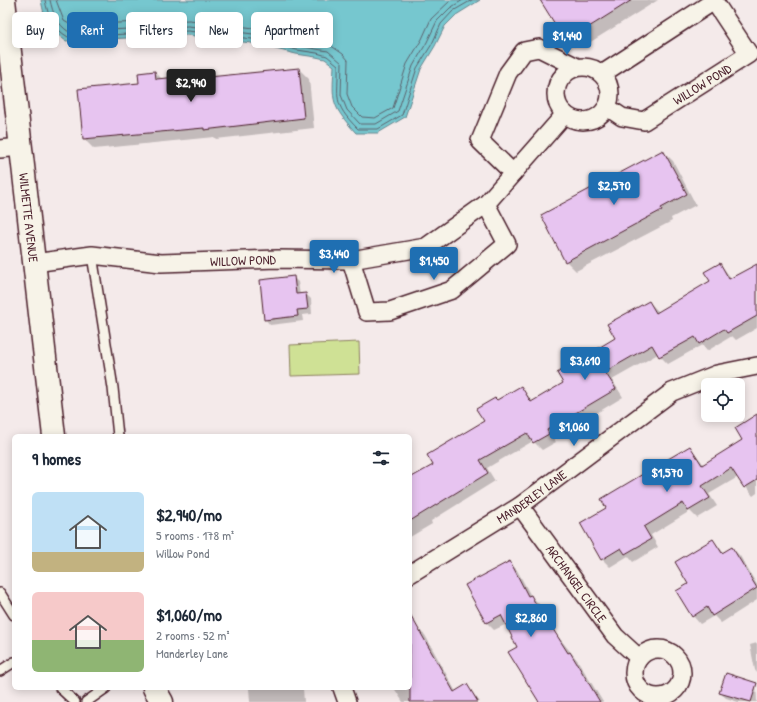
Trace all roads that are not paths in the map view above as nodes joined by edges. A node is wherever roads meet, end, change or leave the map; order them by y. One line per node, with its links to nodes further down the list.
1 (4, 0): 6 (street, WILMETTE AVENUE)
2 (577, 67): 3 (street); 5 (street); 7 (street)
3 (602, 74): 4 (street); 4 (street, WILLOW POND)
4 (607, 107): 5 (street)
5 (565, 114): 7 (street, WILLOW POND)
6 (10, 148): 11 (street, WILMETTE AVENUE)
7 (513, 173): 8 (street, WILLOW POND)
8 (486, 204): 10 (street, WILLOW POND); 10 (street)
9 (92, 255): 10 (street, WILLOW POND); 11 (street, WILLOW POND); 14 (lane)
10 (351, 260)
11 (34, 263): 13 (street, WILMETTE AVENUE)
12 (757, 366): 15 (street, MANDERLEY LANE)
13 (54, 434)
14 (118, 434)
15 (520, 506): 16 (street, MANDERLEY LANE); 19 (street, ARCHANGEL CIRCLE)
16 (412, 573)
17 (0, 593): 18 (lane)
18 (12, 612)
19 (639, 658)
20 (12, 663): 21 (lane)
21 (0, 671)
22 (62, 690): 26 (lane)
23 (103, 690): 27 (lane)
24 (155, 690): 28 (street)
25 (343, 690): 29 (street)
26 (75, 702)
27 (86, 702)
28 (162, 702)
29 (347, 702)

